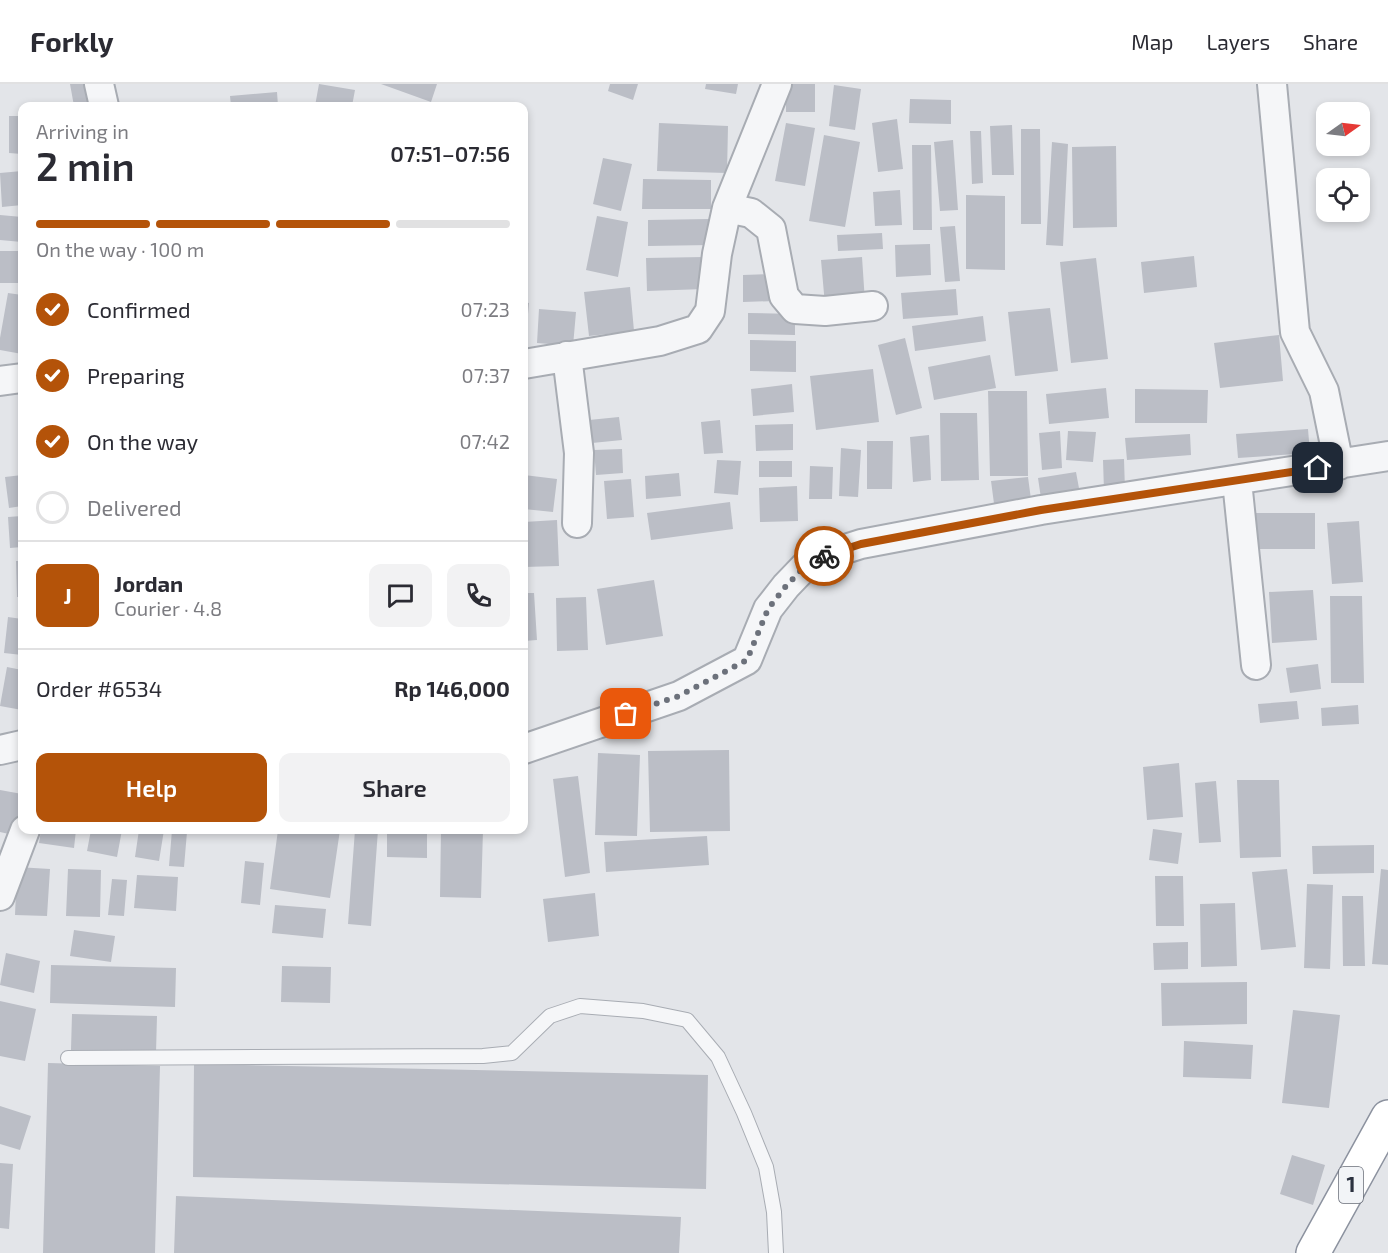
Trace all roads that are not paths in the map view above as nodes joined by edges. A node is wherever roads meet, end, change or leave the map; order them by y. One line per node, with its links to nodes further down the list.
1 (99, 84): 4 (street)
2 (777, 84): 5 (street)
3 (1272, 84): 12 (street)
4 (103, 102)
5 (727, 208): 6 (street); 7 (street)
6 (873, 306)
7 (567, 356): 8 (street); 14 (street)
8 (528, 362)
9 (18, 379): 10 (street)
10 (0, 381)
11 (1388, 456): 12 (street)
12 (1339, 465): 13 (street)
13 (1237, 481): 15 (street); 17 (street)
14 (577, 523)
15 (1256, 665)
16 (18, 746): 18 (street)
17 (528, 748)
18 (0, 750)
19 (24, 834): 20 (street)
20 (0, 897)
21 (68, 1058): 23 (lane)
22 (1388, 1118): 24 (highway, 1)
23 (776, 1253)
24 (1313, 1253)

